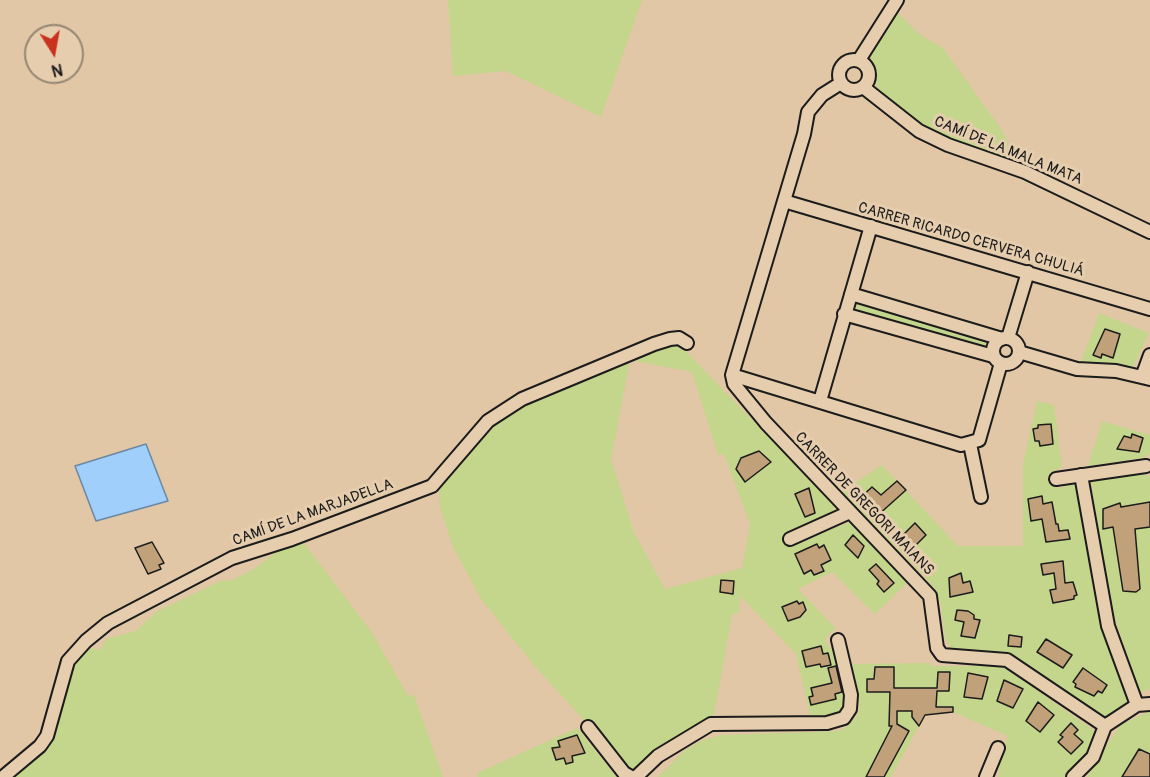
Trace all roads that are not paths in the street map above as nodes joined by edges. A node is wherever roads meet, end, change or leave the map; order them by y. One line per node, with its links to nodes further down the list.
1 (897, 0): 2 (street)
2 (858, 60): 3 (street); 4 (street)
3 (841, 83): 4 (street); 5 (street)
4 (863, 87): 7 (street, CAMÍ DE LA MALA MATA)
5 (784, 201): 6 (street, CARRER RICARDO CERVERA CHULIÁ); 18 (street)
6 (871, 226): 8 (street, CARRER RICARDO CERVERA CHULIÁ); 9 (street)
7 (1150, 232)
8 (1028, 272): 10 (street, CARRER RICARDO CERVERA CHULIÁ); 12 (street)
9 (851, 294): 11 (street); 12 (street)
10 (1150, 309)
11 (844, 314): 16 (street); 19 (street)
12 (1005, 338): 14 (street); 16 (street)
13 (687, 342): 33 (street, CAMÍ DE LA MARJADELLA)
14 (1019, 352): 16 (street); 17 (street)
15 (1150, 355): 17 (street)
16 (997, 360): 20 (street)
17 (1146, 378)
18 (733, 379): 19 (street); 25 (street, CARRER DE GREGORI MAIANS)
19 (820, 401): 20 (street)
20 (970, 444): 24 (street)
21 (1146, 466): 22 (street)
22 (1081, 475): 23 (street); 29 (street)
23 (1056, 479)
24 (981, 497)
25 (850, 512): 26 (street); 30 (street, CARRER DE GREGORI MAIANS)
26 (790, 539)
27 (838, 640): 35 (street)
28 (1150, 704): 29 (street)
29 (1137, 705): 30 (street)
30 (1105, 726): 37 (street)
31 (588, 728): 34 (street)
32 (998, 748): 36 (street)
33 (3, 777)
34 (631, 777)
35 (636, 777)
36 (986, 777)
37 (1073, 777)

